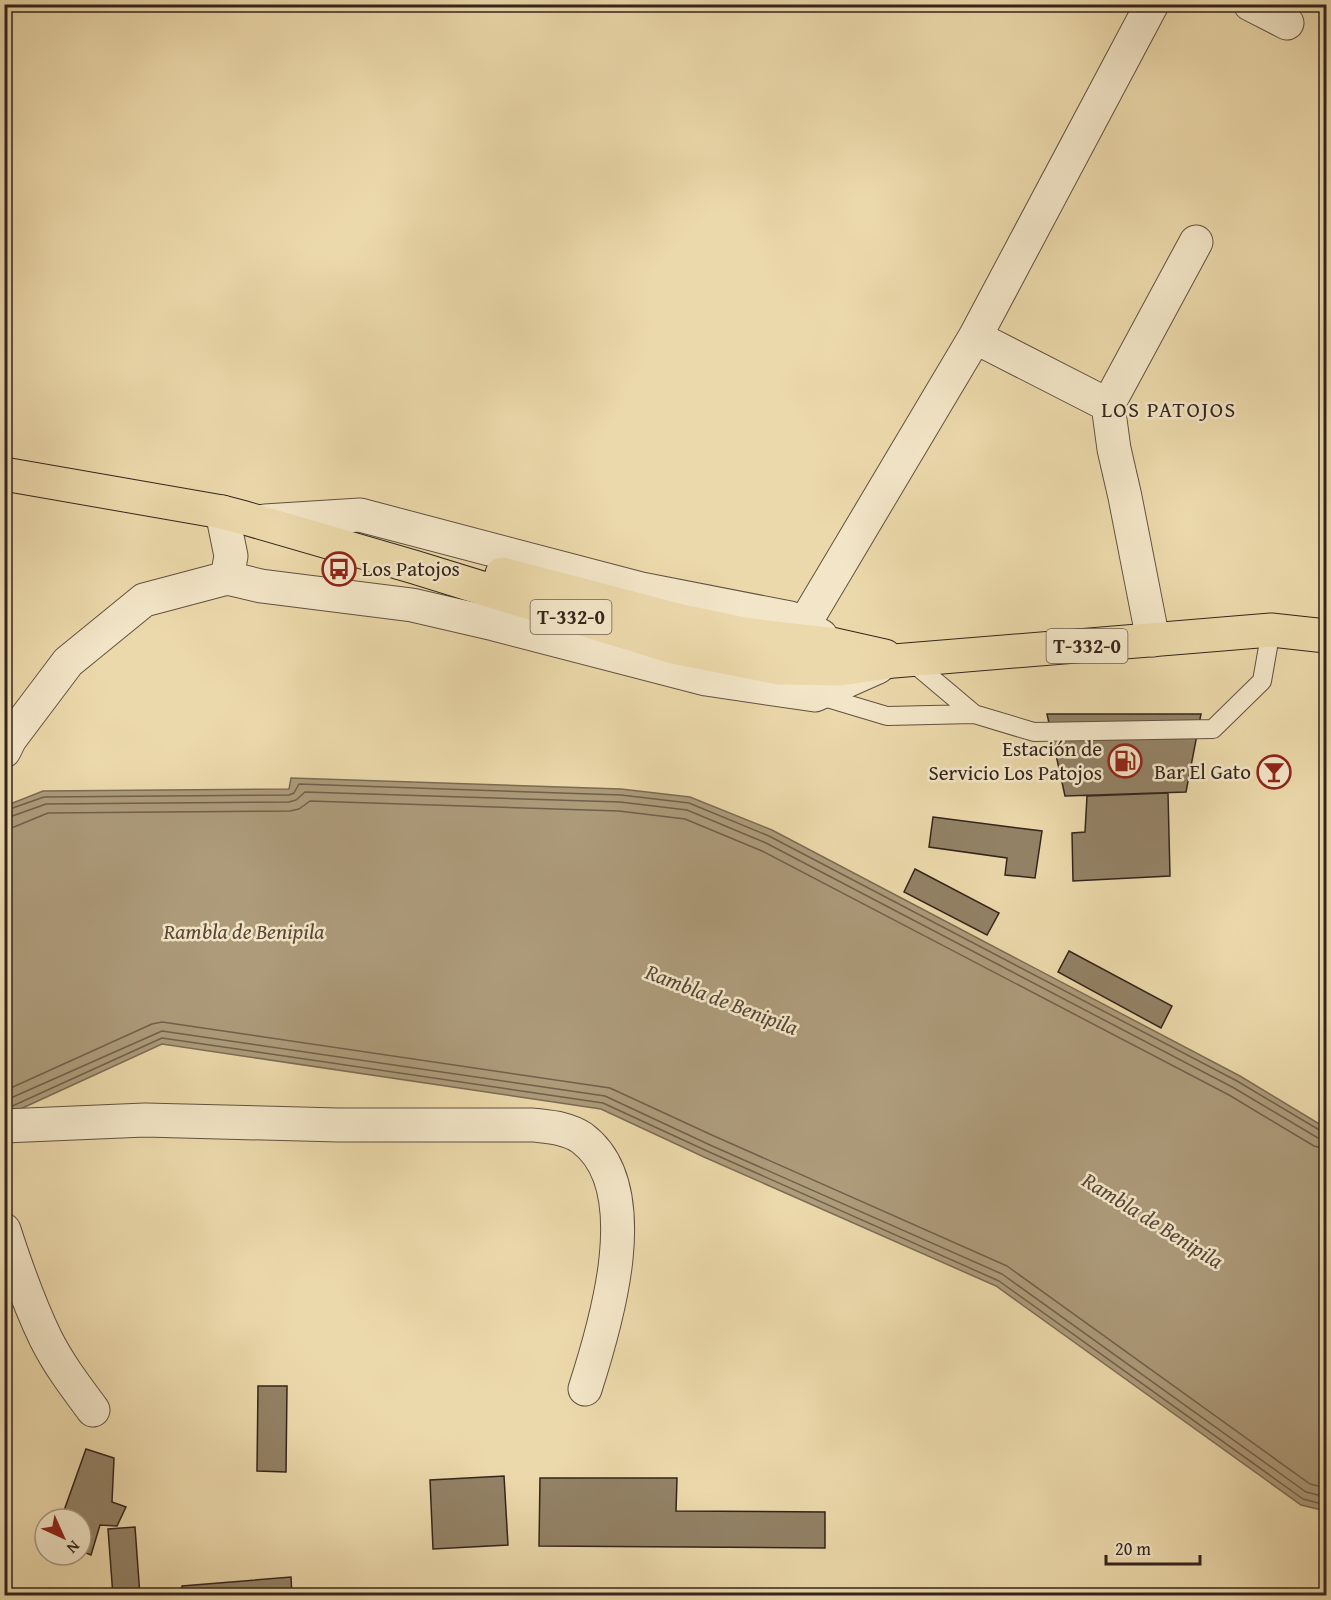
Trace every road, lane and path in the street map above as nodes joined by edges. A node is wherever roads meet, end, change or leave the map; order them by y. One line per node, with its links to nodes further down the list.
1 (1152, 4): 5 (street)
2 (1251, 4): 3 (street)
3 (1287, 23)
4 (1196, 242): 6 (street)
5 (975, 337): 6 (street); 11 (street)
6 (1108, 405): 14 (street)
7 (4, 474): 8 (main road, T-332-0)
8 (244, 517): 9 (street); 11 (street); 15 (main road, T-332-0); 16 (main road, T-332-0)
9 (227, 578): 17 (street); 19 (street)
10 (1326, 612): 12 (main road, T-332-0)
11 (802, 626): 15 (street)
12 (1271, 630): 13 (main road, T-332-0); 14 (main road, T-332-0); 18 (lane)
13 (1326, 636)
14 (1153, 640): 16 (main road, T-332-0)
15 (836, 645): 16 (main road, T-332-0)
16 (902, 660): 17 (street); 18 (lane)
17 (815, 695): 18 (lane)
18 (974, 714)
19 (4, 751)
20 (4, 1126): 22 (street)
21 (4, 1230): 23 (street)
22 (585, 1389)
23 (93, 1410)

